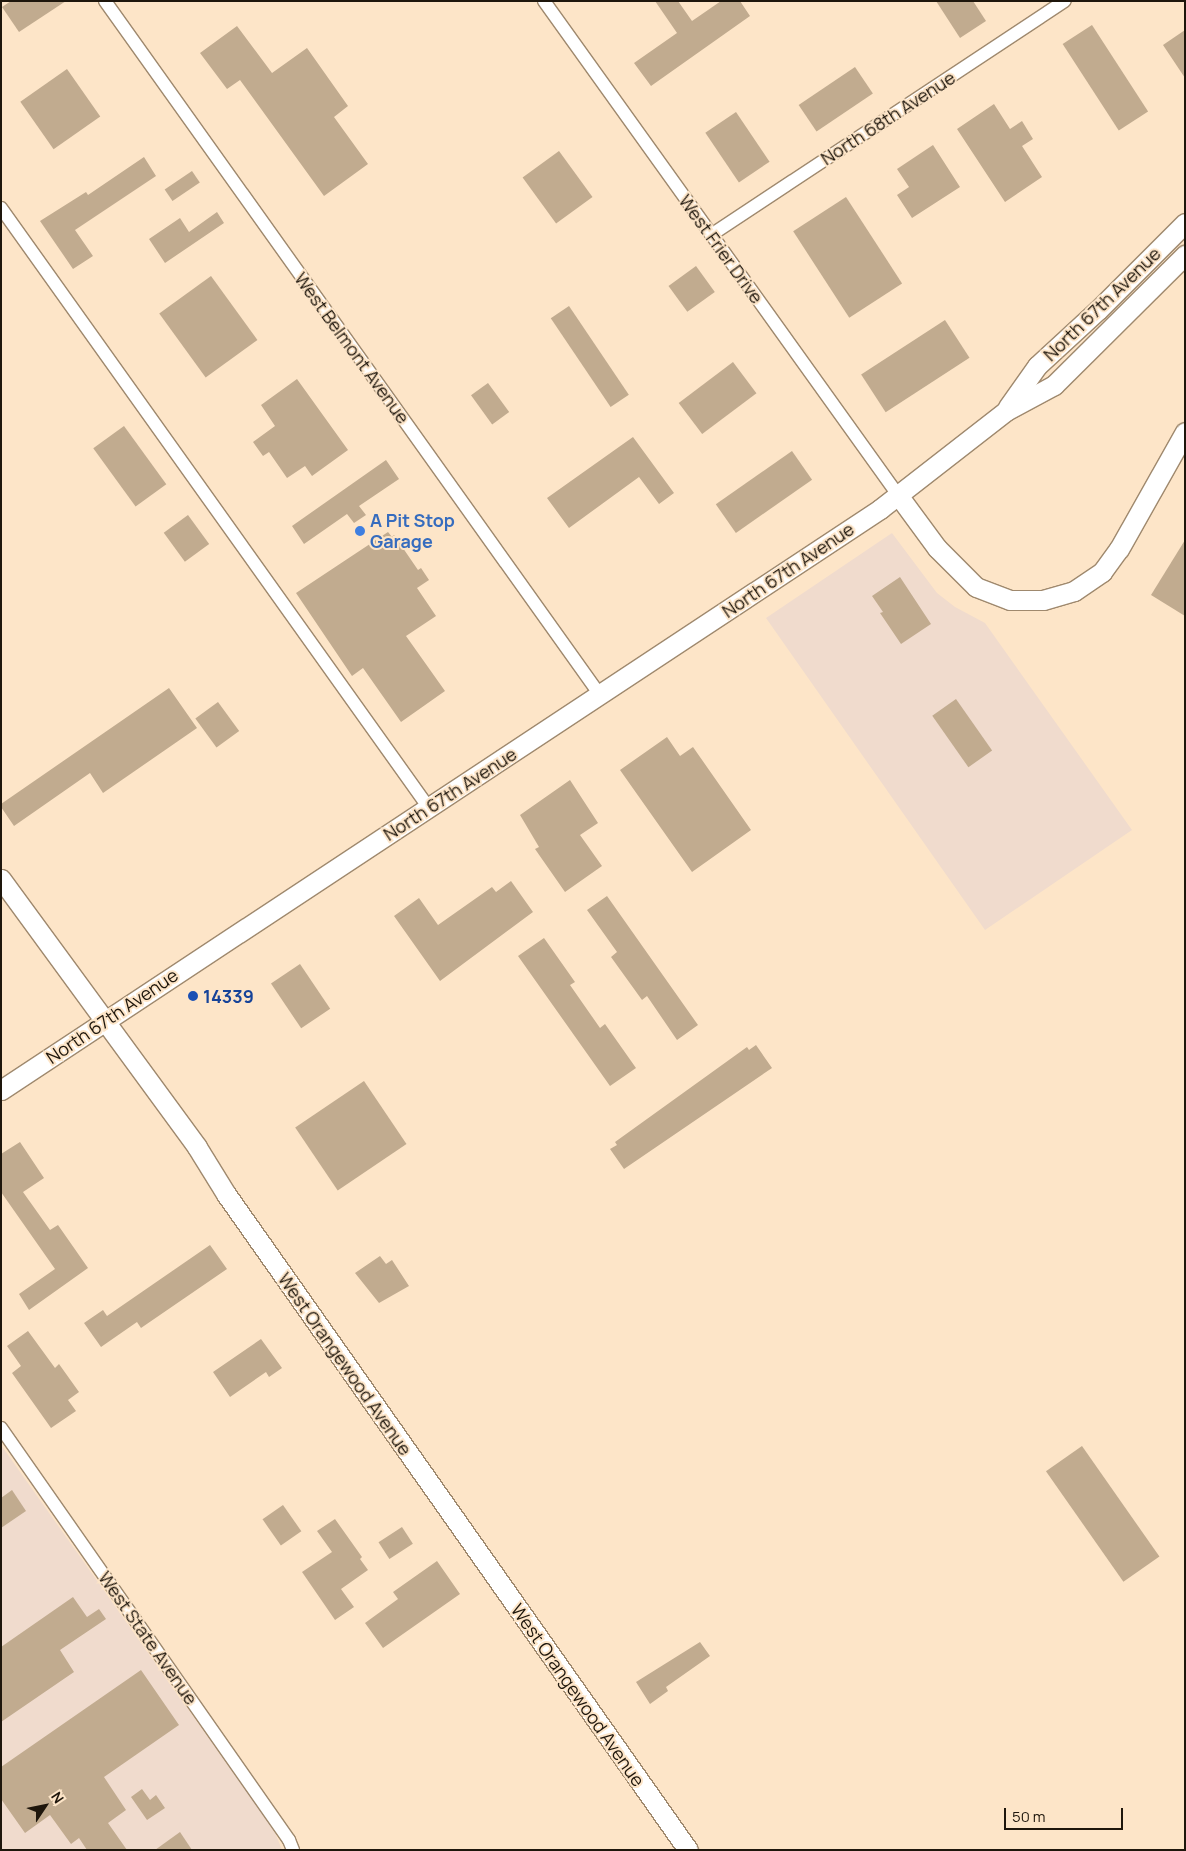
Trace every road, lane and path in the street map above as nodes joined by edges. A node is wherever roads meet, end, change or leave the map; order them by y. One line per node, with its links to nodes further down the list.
1 (105, 1): 11 (street, West Belmont Avenue)
2 (544, 1): 6 (street, West Frier Drive)
3 (1065, 1): 6 (street, North 68th Avenue)
4 (1, 208): 12 (street)
5 (1185, 223): 8 (main road, North 67th Avenue)
6 (710, 234): 10 (street, West Frier Drive)
7 (1185, 255): 8 (main road, North 67th Avenue)
8 (1006, 411): 10 (main road, North 67th Avenue)
9 (1185, 432): 10 (main road)
10 (898, 495): 11 (main road, North 67th Avenue)
11 (600, 695): 12 (main road, North 67th Avenue)
12 (429, 808): 14 (main road, North 67th Avenue)
13 (1, 879): 14 (main road, West Orangewood Avenue)
14 (105, 1021): 15 (main road, North 67th Avenue); 18 (main road, West Orangewood Avenue)
15 (1, 1090)
16 (1, 1428): 17 (street, West State Avenue)
17 (293, 1850)
18 (688, 1850)

